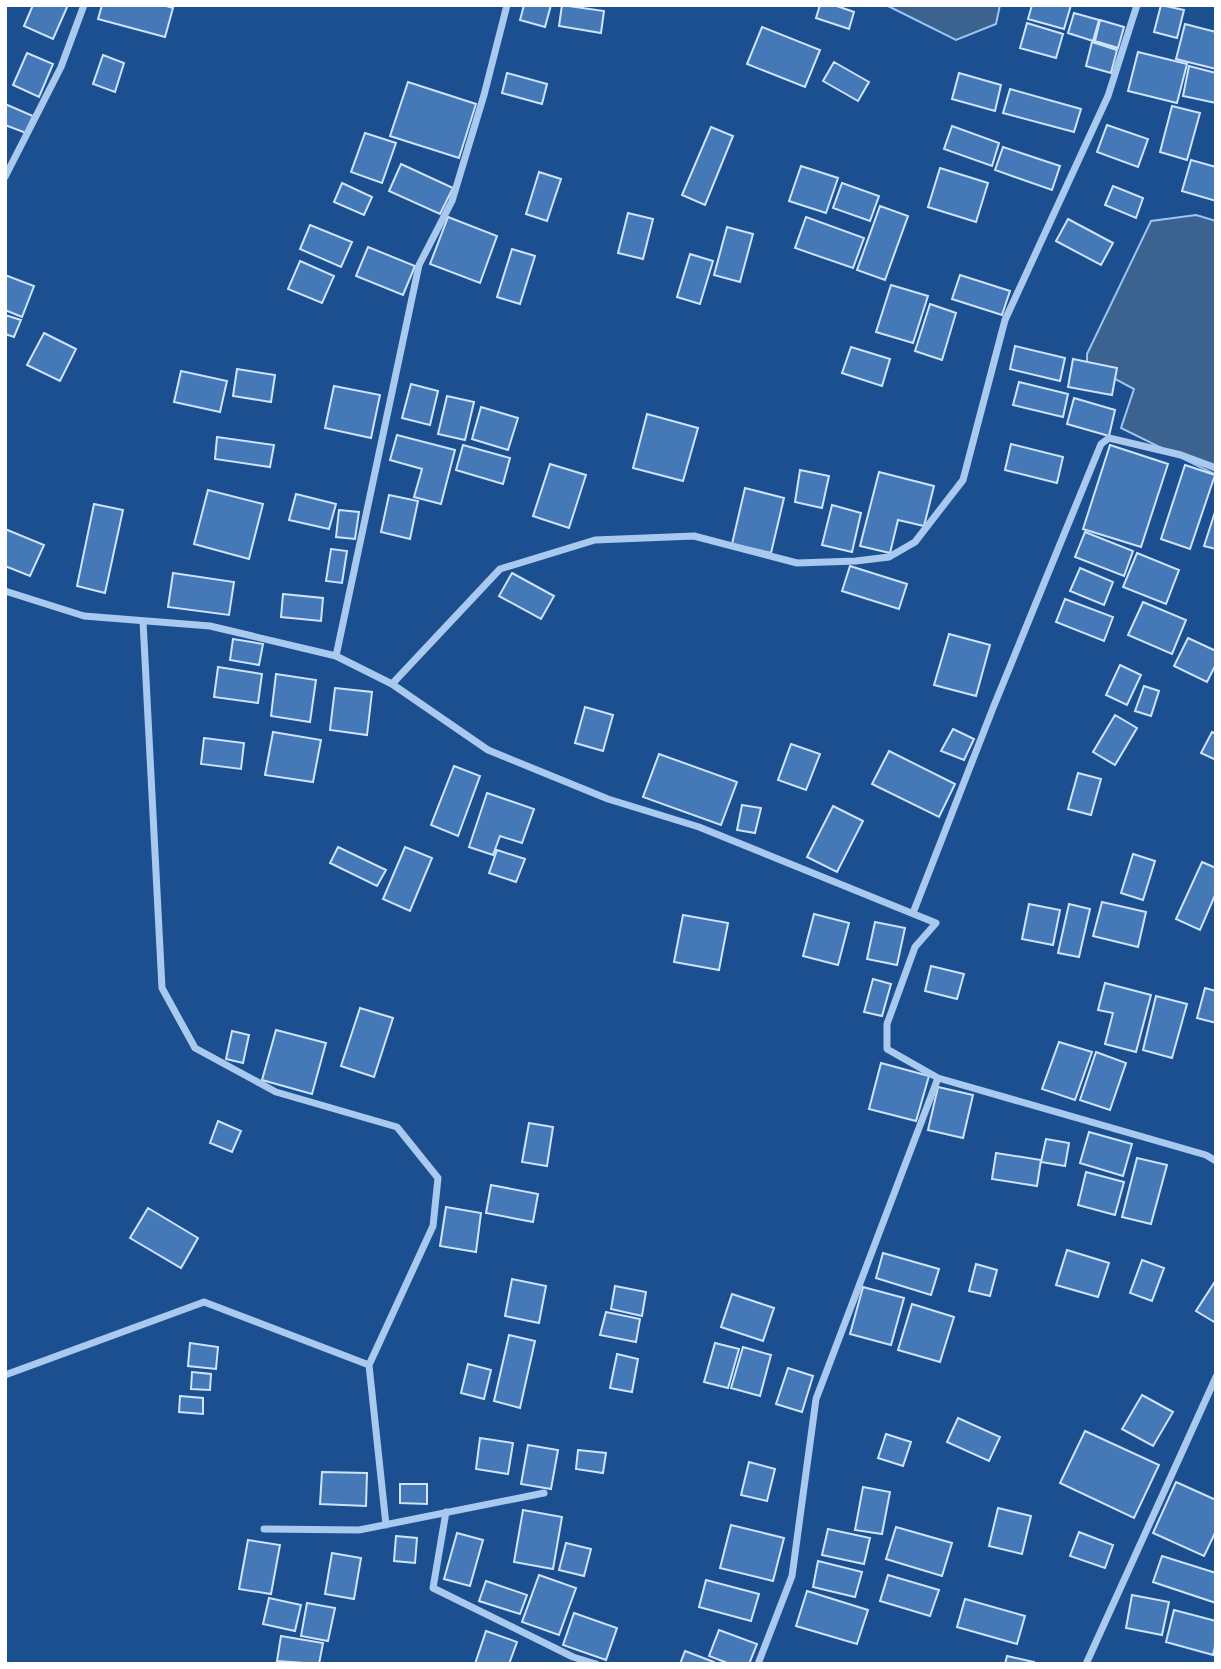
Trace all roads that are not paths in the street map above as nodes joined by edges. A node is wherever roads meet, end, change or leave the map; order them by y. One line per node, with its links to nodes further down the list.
1 (84, 5): 4 (street)
2 (508, 5): 8 (street)
3 (1137, 5): 9 (street)
4 (5, 177)
5 (1216, 468): 10 (street)
6 (5, 591): 7 (street)
7 (143, 621): 8 (street); 13 (street)
8 (336, 656): 9 (street)
9 (392, 684): 10 (street)
10 (912, 913): 11 (street)
11 (938, 1078): 12 (street); 21 (street)
12 (1216, 1161)
13 (369, 1365): 14 (street); 18 (street)
14 (5, 1375)
15 (1216, 1377): 22 (street)
16 (544, 1493): 17 (street)
17 (446, 1512): 18 (street); 20 (street)
18 (386, 1525): 19 (street)
19 (264, 1529)
20 (596, 1664)
21 (758, 1664)
22 (1086, 1664)

